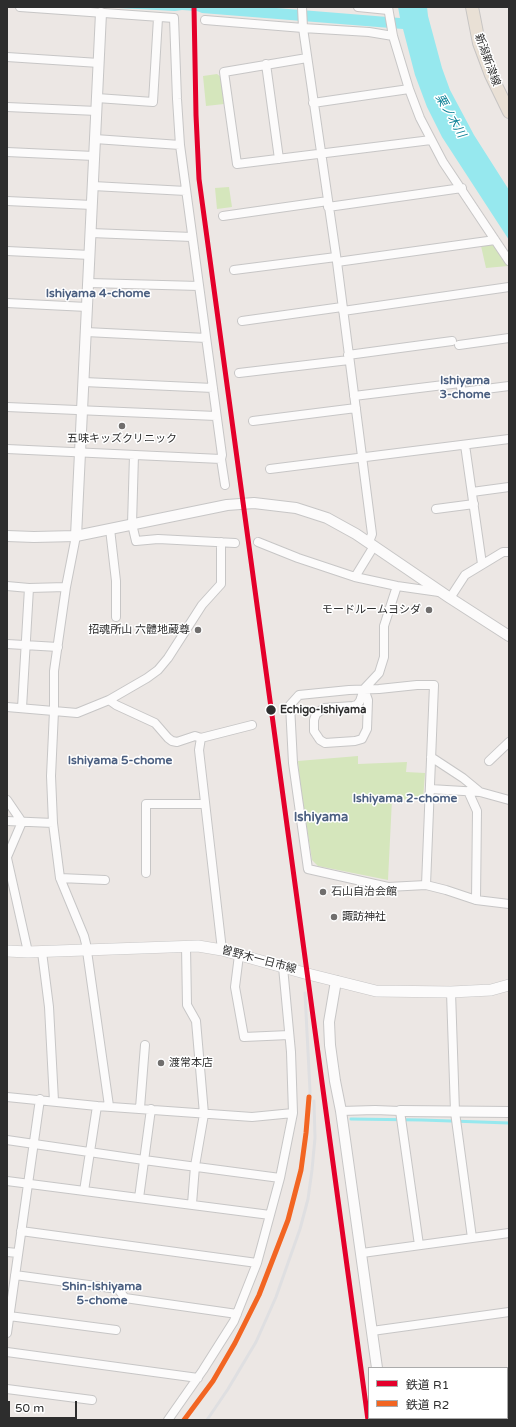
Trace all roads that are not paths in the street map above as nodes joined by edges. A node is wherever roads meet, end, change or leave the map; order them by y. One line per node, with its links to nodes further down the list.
1 (20, 7): 5 (street)
2 (302, 7): 9 (street)
3 (358, 7): 6 (street)
4 (472, 7): 20 (main road, 新潟新津線)
5 (101, 10): 7 (street); 13 (street)
6 (389, 11): 10 (street)
7 (158, 18): 16 (street); 23 (street)
8 (204, 20): 9 (street)
9 (303, 26): 10 (street); 12 (street)
10 (392, 33): 15 (street)
11 (7, 57): 13 (street)
12 (307, 58): 14 (street); 17 (street)
13 (99, 63): 16 (street)
14 (266, 64): 27 (street); 27 (street)
15 (409, 90): 17 (street); 22 (street)
16 (97, 98): 19 (street)
17 (314, 103): 25 (street)
18 (7, 107): 19 (street)
19 (96, 111): 21 (street)
20 (509, 112)
21 (95, 139): 23 (street); 26 (street)
22 (431, 140): 25 (street); 29 (street)
23 (180, 145): 30 (street)
24 (7, 152): 26 (street)
25 (321, 154): 27 (street); 32 (street)
26 (94, 156): 28 (street)
27 (278, 159)
28 (93, 186): 30 (street); 33 (street)
29 (462, 188): 32 (street); 37 (street)
30 (186, 191): 36 (street)
31 (7, 201): 33 (street)
32 (328, 204): 34 (street); 40 (street)
33 (92, 205): 35 (street)
34 (223, 216)
35 (91, 233): 36 (street); 39 (street)
36 (192, 237): 44 (street)
37 (495, 240): 40 (street); 41 (street)
38 (7, 251): 39 (street)
39 (90, 255): 43 (street)
40 (336, 259): 42 (street); 48 (street)
41 (509, 261)
42 (234, 270)
43 (89, 283): 44 (street); 47 (street)
44 (199, 286): 51 (street)
45 (509, 287): 48 (street)
46 (7, 304): 47 (street)
47 (87, 307): 50 (street)
48 (343, 309): 49 (street); 53 (street)
49 (242, 321)
50 (86, 332): 51 (street); 55 (street)
51 (206, 338): 57 (street)
52 (509, 338): 53 (street)
53 (349, 357): 54 (street); 58 (street)
54 (240, 373)
55 (84, 382): 57 (street); 61 (street)
56 (509, 386): 58 (street)
57 (213, 388): 62 (street)
58 (354, 396): 60 (street)
59 (7, 407): 61 (street)
60 (356, 408): 63 (street); 69 (street)
61 (82, 410): 62 (street); 67 (street)
62 (216, 416): 70 (street)
63 (253, 421)
64 (509, 439): 65 (street)
65 (465, 445): 69 (street); 74 (street)
66 (7, 449): 67 (street)
67 (81, 453): 68 (street); 80 (street)
68 (134, 455): 70 (street); 77 (street)
69 (362, 457): 71 (street); 84 (street)
70 (221, 459): 72 (street)
71 (270, 469)
72 (225, 485)
73 (509, 487): 74 (street)
74 (472, 492): 75 (street)
75 (474, 504): 76 (street); 86 (street)
76 (436, 509)
77 (132, 524): 78 (street); 81 (street); 84 (street)
78 (110, 529): 80 (street); 93 (street)
79 (7, 536): 80 (street)
80 (76, 536): 90 (street)
81 (221, 542): 83 (street); 99 (street)
82 (258, 542): 87 (street)
83 (235, 543)
84 (371, 544): 87 (street); 92 (street)
85 (509, 552): 86 (street)
86 (482, 564): 92 (street)
87 (355, 578): 89 (street)
88 (7, 586): 91 (street)
89 (397, 586): 92 (street); 98 (street)
90 (66, 587): 91 (street); 97 (street)
91 (29, 588): 96 (street)
92 (446, 595): 94 (street)
93 (116, 617)
94 (509, 636)
95 (7, 644): 96 (street)
96 (25, 645): 97 (street); 102 (street)
97 (58, 647): 103 (street)
98 (364, 689): 100 (street); 104 (street); 108 (street); 123 (street)
99 (109, 700): 103 (street); 106 (street)
100 (352, 706): 104 (street); 104 (street)
101 (7, 707): 102 (street)
102 (22, 708): 103 (street)
103 (54, 711): 118 (street)
104 (367, 718)
105 (252, 725): 106 (street)
106 (201, 738): 115 (street)
107 (509, 742): 109 (street)
108 (431, 757): 110 (street); 112 (street)
109 (489, 761)
110 (430, 790): 111 (street); 123 (street)
111 (468, 791): 112 (street); 124 (street)
112 (480, 792): 114 (street)
113 (7, 800): 117 (street)
114 (509, 800)
115 (205, 804): 120 (street); 128 (street)
116 (7, 821): 117 (street)
117 (22, 822): 118 (street); 119 (street)
118 (53, 823): 121 (street)
119 (7, 858): 130 (street)
120 (146, 873)
121 (60, 878): 122 (street); 127 (street)
122 (105, 880)
123 (426, 885): 124 (street)
124 (476, 900): 125 (street)
125 (509, 904)
126 (186, 946): 127 (main road, 曽野木一日市線); 128 (main road, 曽野木一日市線); 151 (street)
127 (87, 950): 131 (main road, 曽野木一日市線); 143 (street)
128 (222, 950): 132 (main road, 曽野木一日市線)
129 (7, 951): 130 (main road, 曽野木一日市線)
130 (28, 952): 131 (main road, 曽野木一日市線)
131 (42, 952): 141 (street)
132 (239, 955): 133 (main road, 曽野木一日市線); 137 (street)
133 (283, 967): 134 (main road, 曽野木一日市線); 137 (street)
134 (336, 981): 136 (main road, 曽野木一日市線); 146 (street)
135 (509, 985): 136 (main road, 曽野木一日市線)
136 (451, 992): 149 (street)
137 (289, 1035): 148 (street)
138 (145, 1045): 144 (street)
139 (7, 1097): 140 (street)
140 (40, 1099): 141 (street); 153 (street)
141 (54, 1101): 142 (street)
142 (97, 1106): 143 (street); 154 (street)
143 (109, 1106): 144 (street)
144 (140, 1108): 145 (street)
145 (151, 1109): 151 (street); 155 (street)
146 (342, 1111): 147 (street); 170 (street)
147 (400, 1111): 149 (street); 167 (street)
148 (293, 1112): 151 (street); 157 (street)
149 (455, 1112): 150 (street); 166 (street)
150 (509, 1112)
151 (204, 1114): 156 (street)
152 (7, 1140): 153 (street)
153 (32, 1144): 154 (street); 159 (street)
154 (90, 1152): 155 (street); 160 (street)
155 (144, 1160): 156 (street); 161 (street)
156 (195, 1166): 157 (street); 162 (street)
157 (280, 1178): 163 (street)
158 (7, 1181): 159 (street)
159 (28, 1183): 160 (street); 164 (street)
160 (84, 1191): 161 (street)
161 (139, 1198): 162 (street)
162 (192, 1204): 163 (street)
163 (270, 1215): 171 (street)
164 (21, 1231): 169 (street); 171 (street)
165 (509, 1233): 166 (street)
166 (472, 1238): 167 (street)
167 (418, 1246): 170 (street)
168 (7, 1252): 169 (street)
169 (18, 1253): 172 (street)
170 (362, 1253): 177 (street)
171 (257, 1263): 175 (street)
172 (15, 1274): 173 (street); 175 (street)
173 (9, 1310): 176 (street); 178 (street)
174 (509, 1312): 177 (street)
175 (237, 1314): 181 (street)
176 (116, 1330)
177 (372, 1331): 180 (street)
178 (7, 1333)
179 (7, 1352): 181 (street)
180 (377, 1367)
181 (198, 1378): 184 (street)
182 (7, 1389): 183 (street)
183 (92, 1400)
184 (168, 1420)

